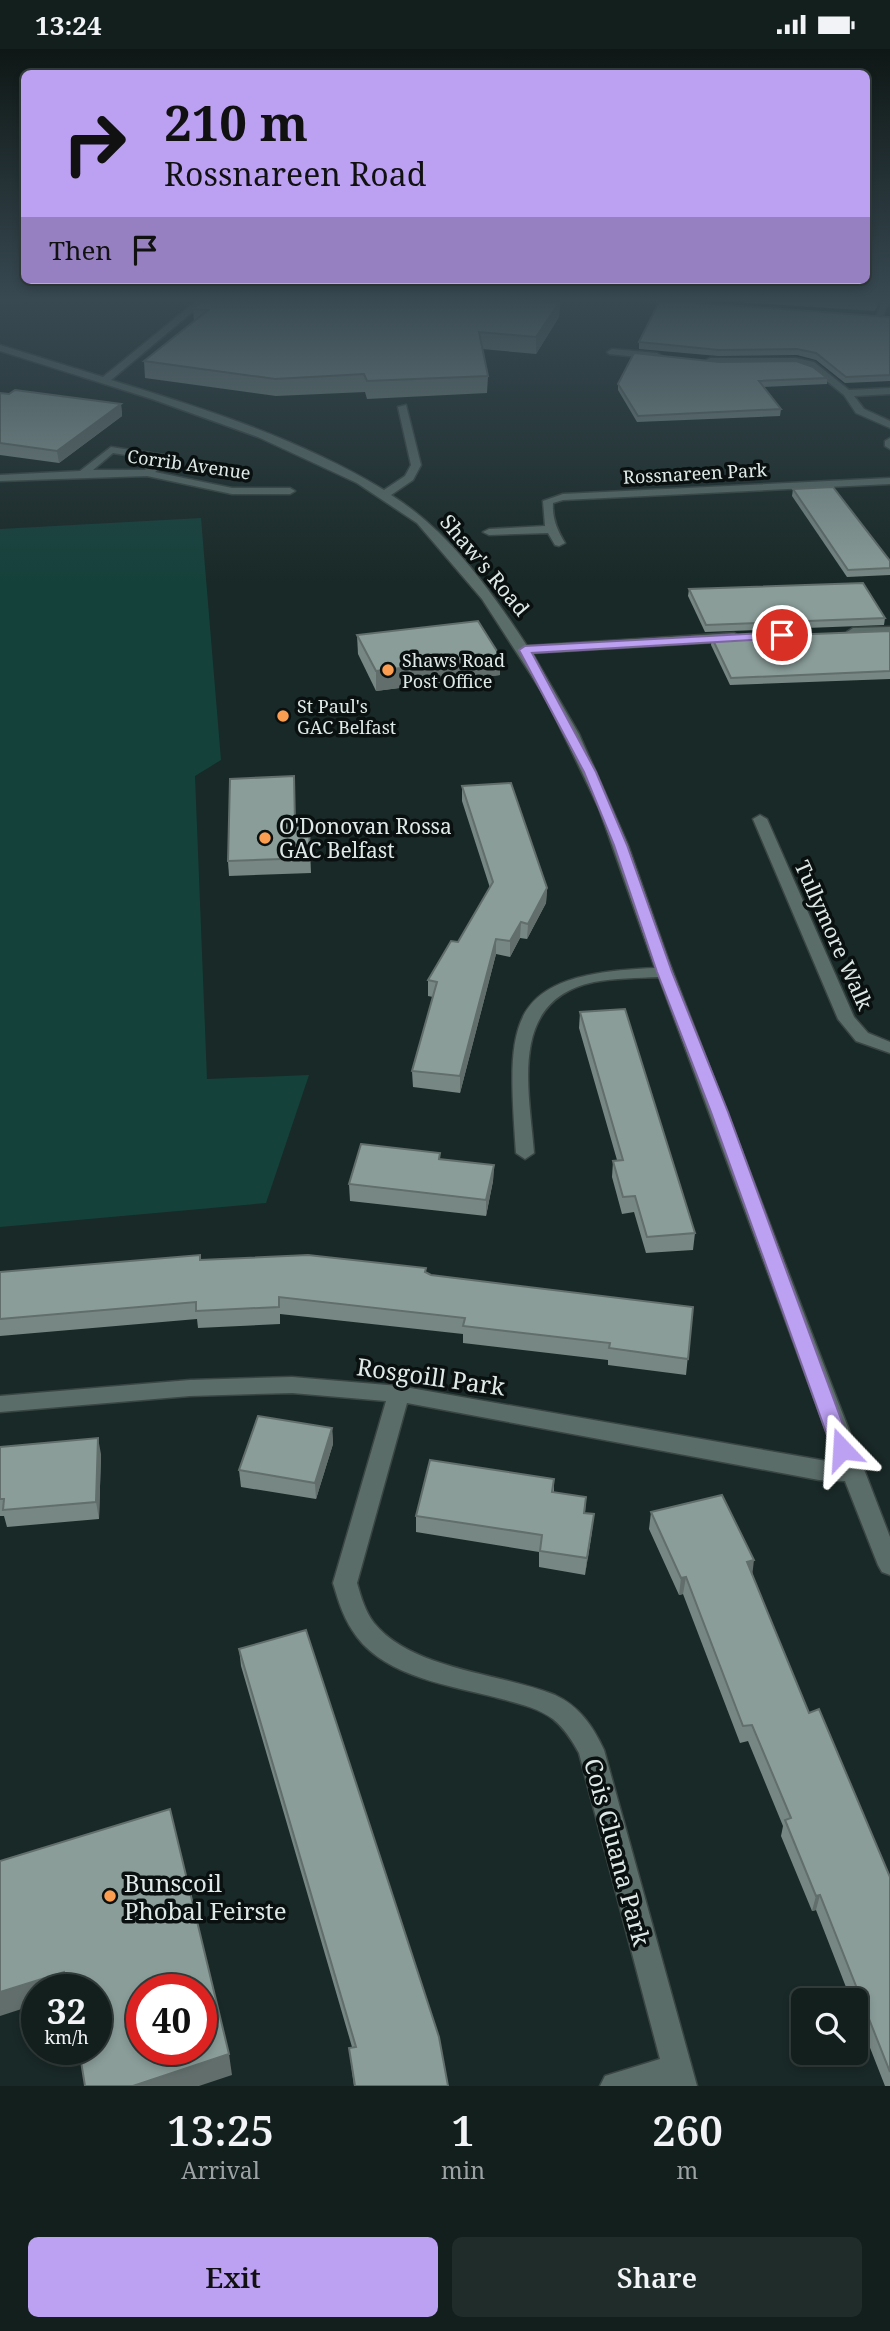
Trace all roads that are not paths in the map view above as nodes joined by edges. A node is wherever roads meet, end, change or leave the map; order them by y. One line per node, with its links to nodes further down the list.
1 (135, 393): 12 (street, Shaw's Road)
2 (846, 393): 4 (street)
3 (403, 407): 12 (street)
4 (890, 425)
5 (890, 441): 6 (street)
6 (890, 446)
7 (84, 472): 8 (street, Corrib Avenue); 8 (street); 9 (street, Corrib Avenue)
8 (146, 473): 11 (street, Corrib Avenue)
9 (0, 478)
10 (890, 481): 13 (street, Rossnareen Park)
11 (290, 491)
12 (384, 495): 19 (street, Shaw's Road)
13 (551, 529): 14 (street); 15 (street)
14 (489, 531)
15 (559, 543)
16 (890, 631): 17 (street)
17 (836, 633)
18 (755, 636): 19 (street)
19 (525, 650): 21 (street, Shaw's Road)
20 (760, 819): 22 (street, Tullymore Walk)
21 (664, 972): 23 (street); 26 (street, Shaw's Road)
22 (890, 1048)
23 (525, 1153)
24 (399, 1394): 25 (street, Rosgoill Park); 26 (street, Rosgoill Park); 28 (street, Cois Cluana Park)
25 (0, 1404)
26 (851, 1473): 27 (street, Shaw's Road)
27 (890, 1565)
28 (679, 2078): 29 (street)
29 (615, 2086)

